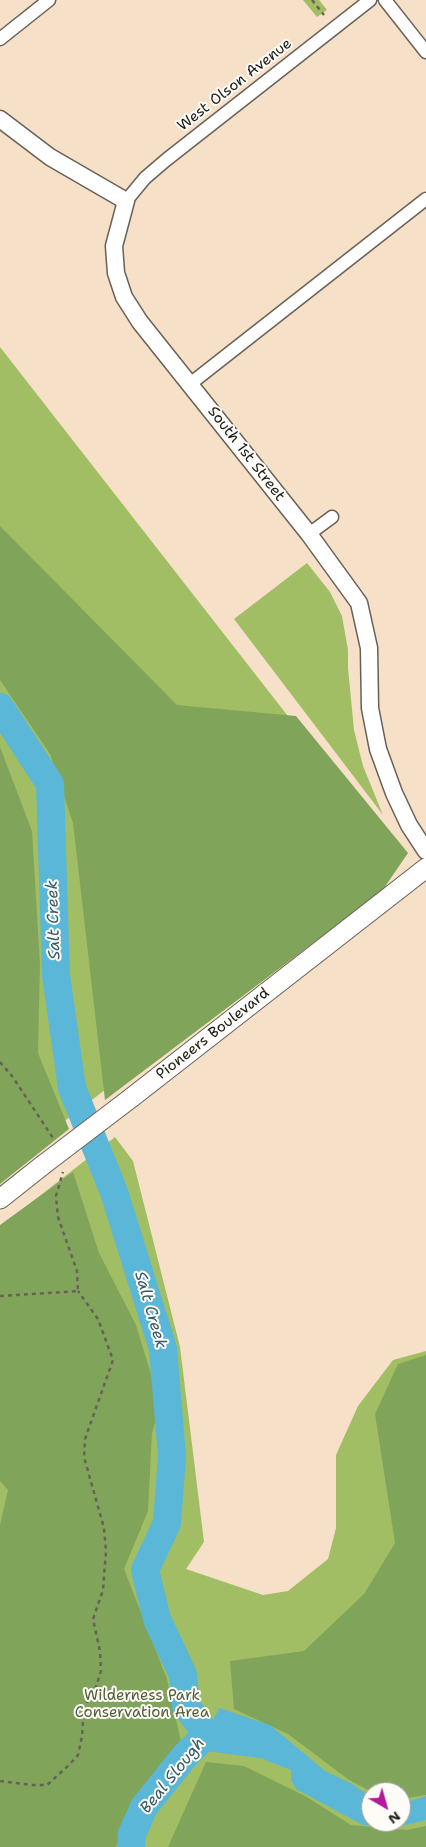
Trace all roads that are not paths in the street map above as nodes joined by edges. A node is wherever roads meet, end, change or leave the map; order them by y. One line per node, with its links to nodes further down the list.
1 (49, 0): 4 (street)
2 (370, 0): 8 (street, West Olson Avenue)
3 (385, 0): 5 (street)
4 (0, 39)
5 (426, 52)
6 (0, 119): 8 (street)
7 (426, 199): 9 (street)
8 (126, 200): 9 (street, South 1st Street)
9 (190, 384): 11 (street, South 1st Street)
10 (332, 517): 11 (street)
11 (309, 534): 12 (street, South 1st Street)
12 (426, 851)
13 (426, 868): 14 (main road, Pioneers Boulevard, bridge)
14 (0, 1198)

